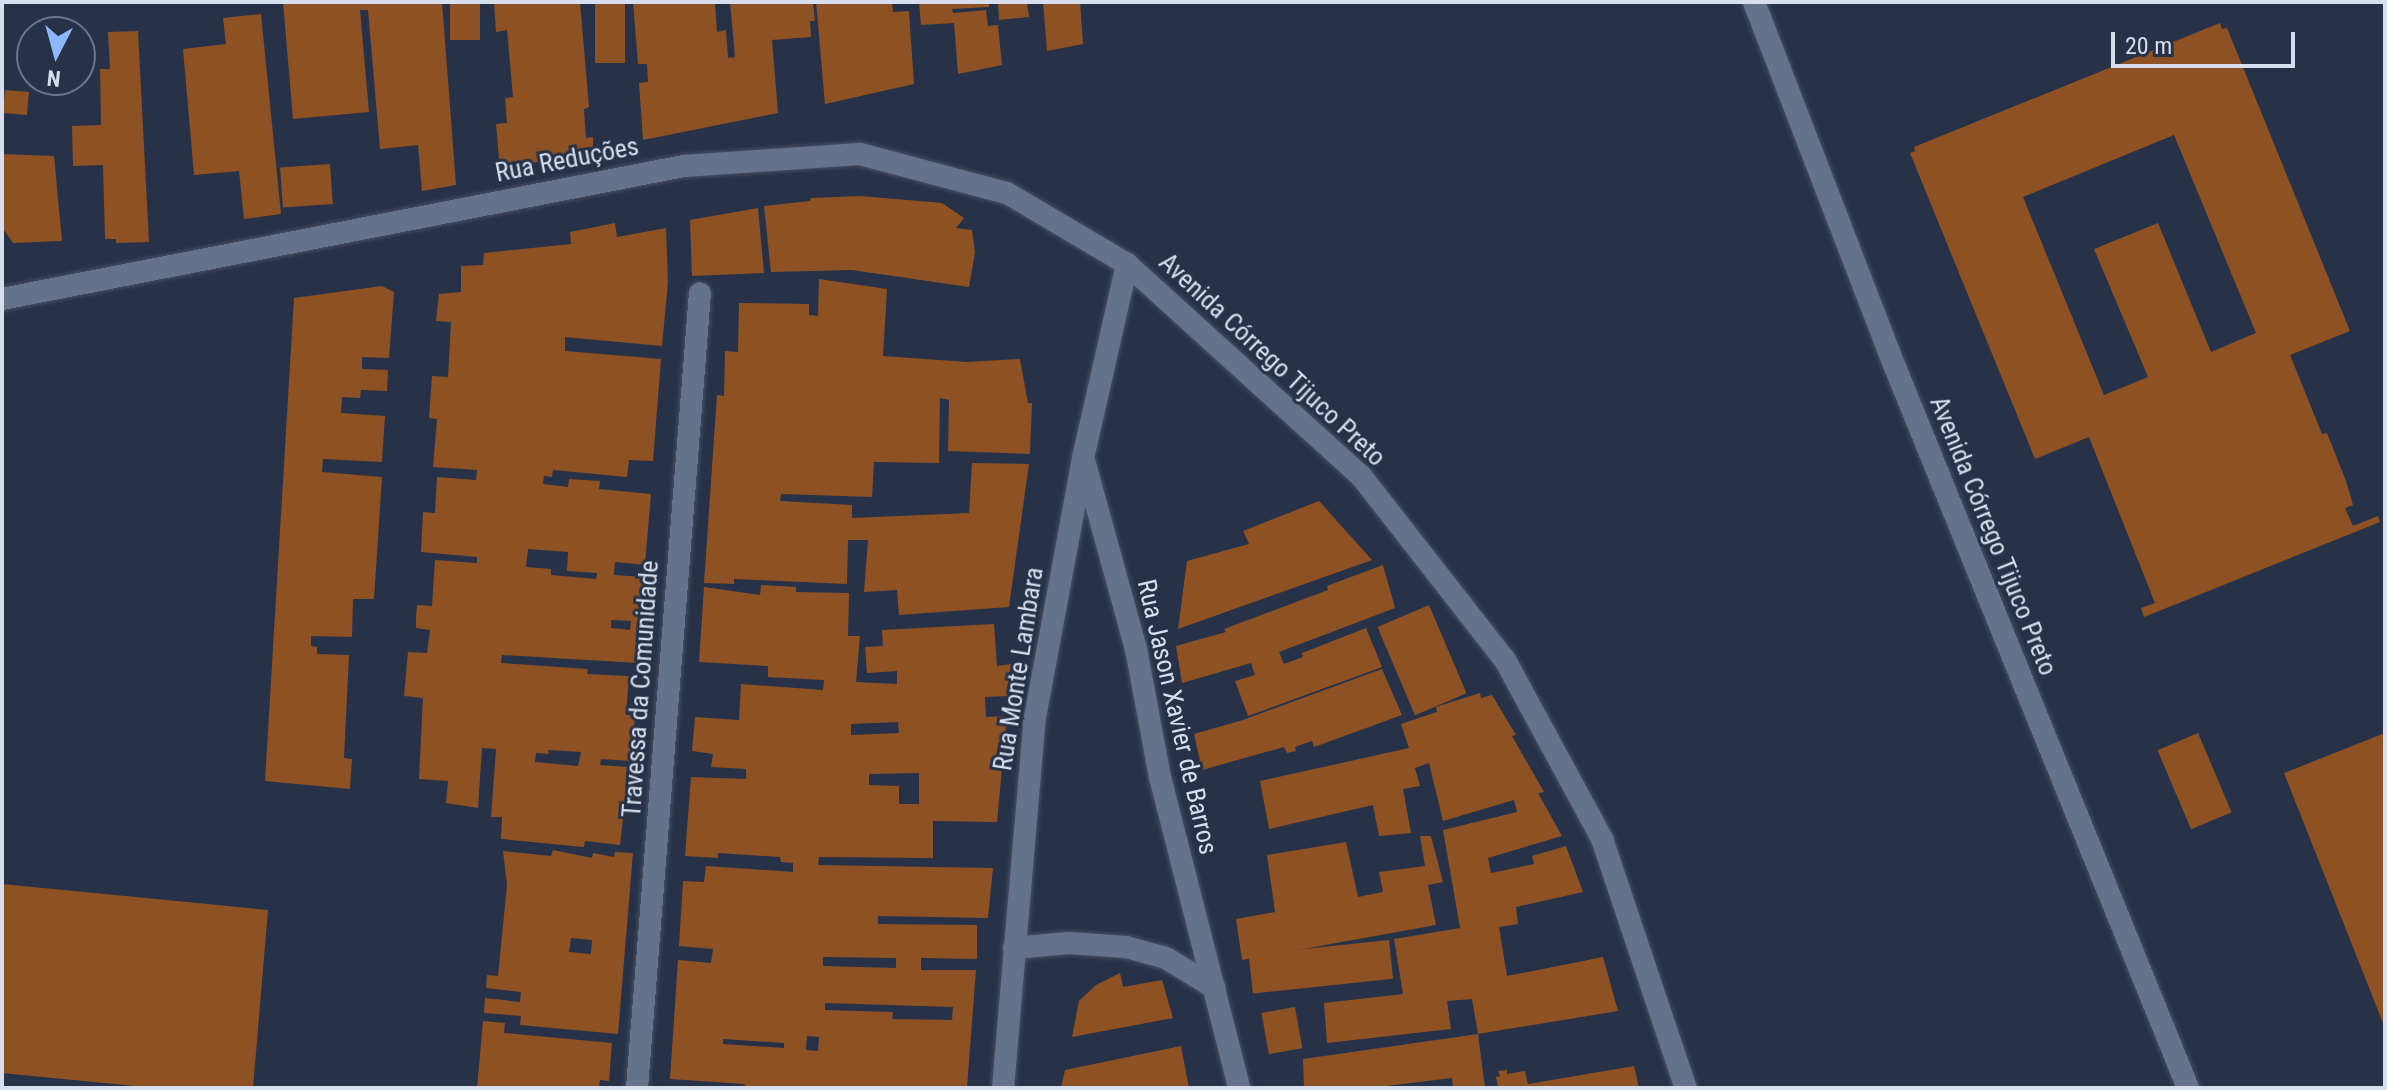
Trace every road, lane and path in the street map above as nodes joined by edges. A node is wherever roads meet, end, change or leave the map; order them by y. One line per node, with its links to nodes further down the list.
1 (1754, 2): 12 (street, Avenida Córrego Tijuco Preto)
2 (1127, 264): 4 (street, Rua Reduções); 5 (street, Rua Monte Lambara); 11 (street, Avenida Córrego Tijuco Preto)
3 (700, 293): 8 (street, Travessa da Comunidade)
4 (2, 299)
5 (1083, 458): 6 (street, Rua Monte Lambara); 7 (street, Rua Jason Xavier de Barros)
6 (1014, 948): 7 (street); 9 (street, Rua Monte Lambara)
7 (1215, 988): 10 (street, Rua Jason Xavier de Barros)
8 (637, 1088)
9 (1003, 1088)
10 (1239, 1088)
11 (1686, 1088)
12 (2188, 1088)

